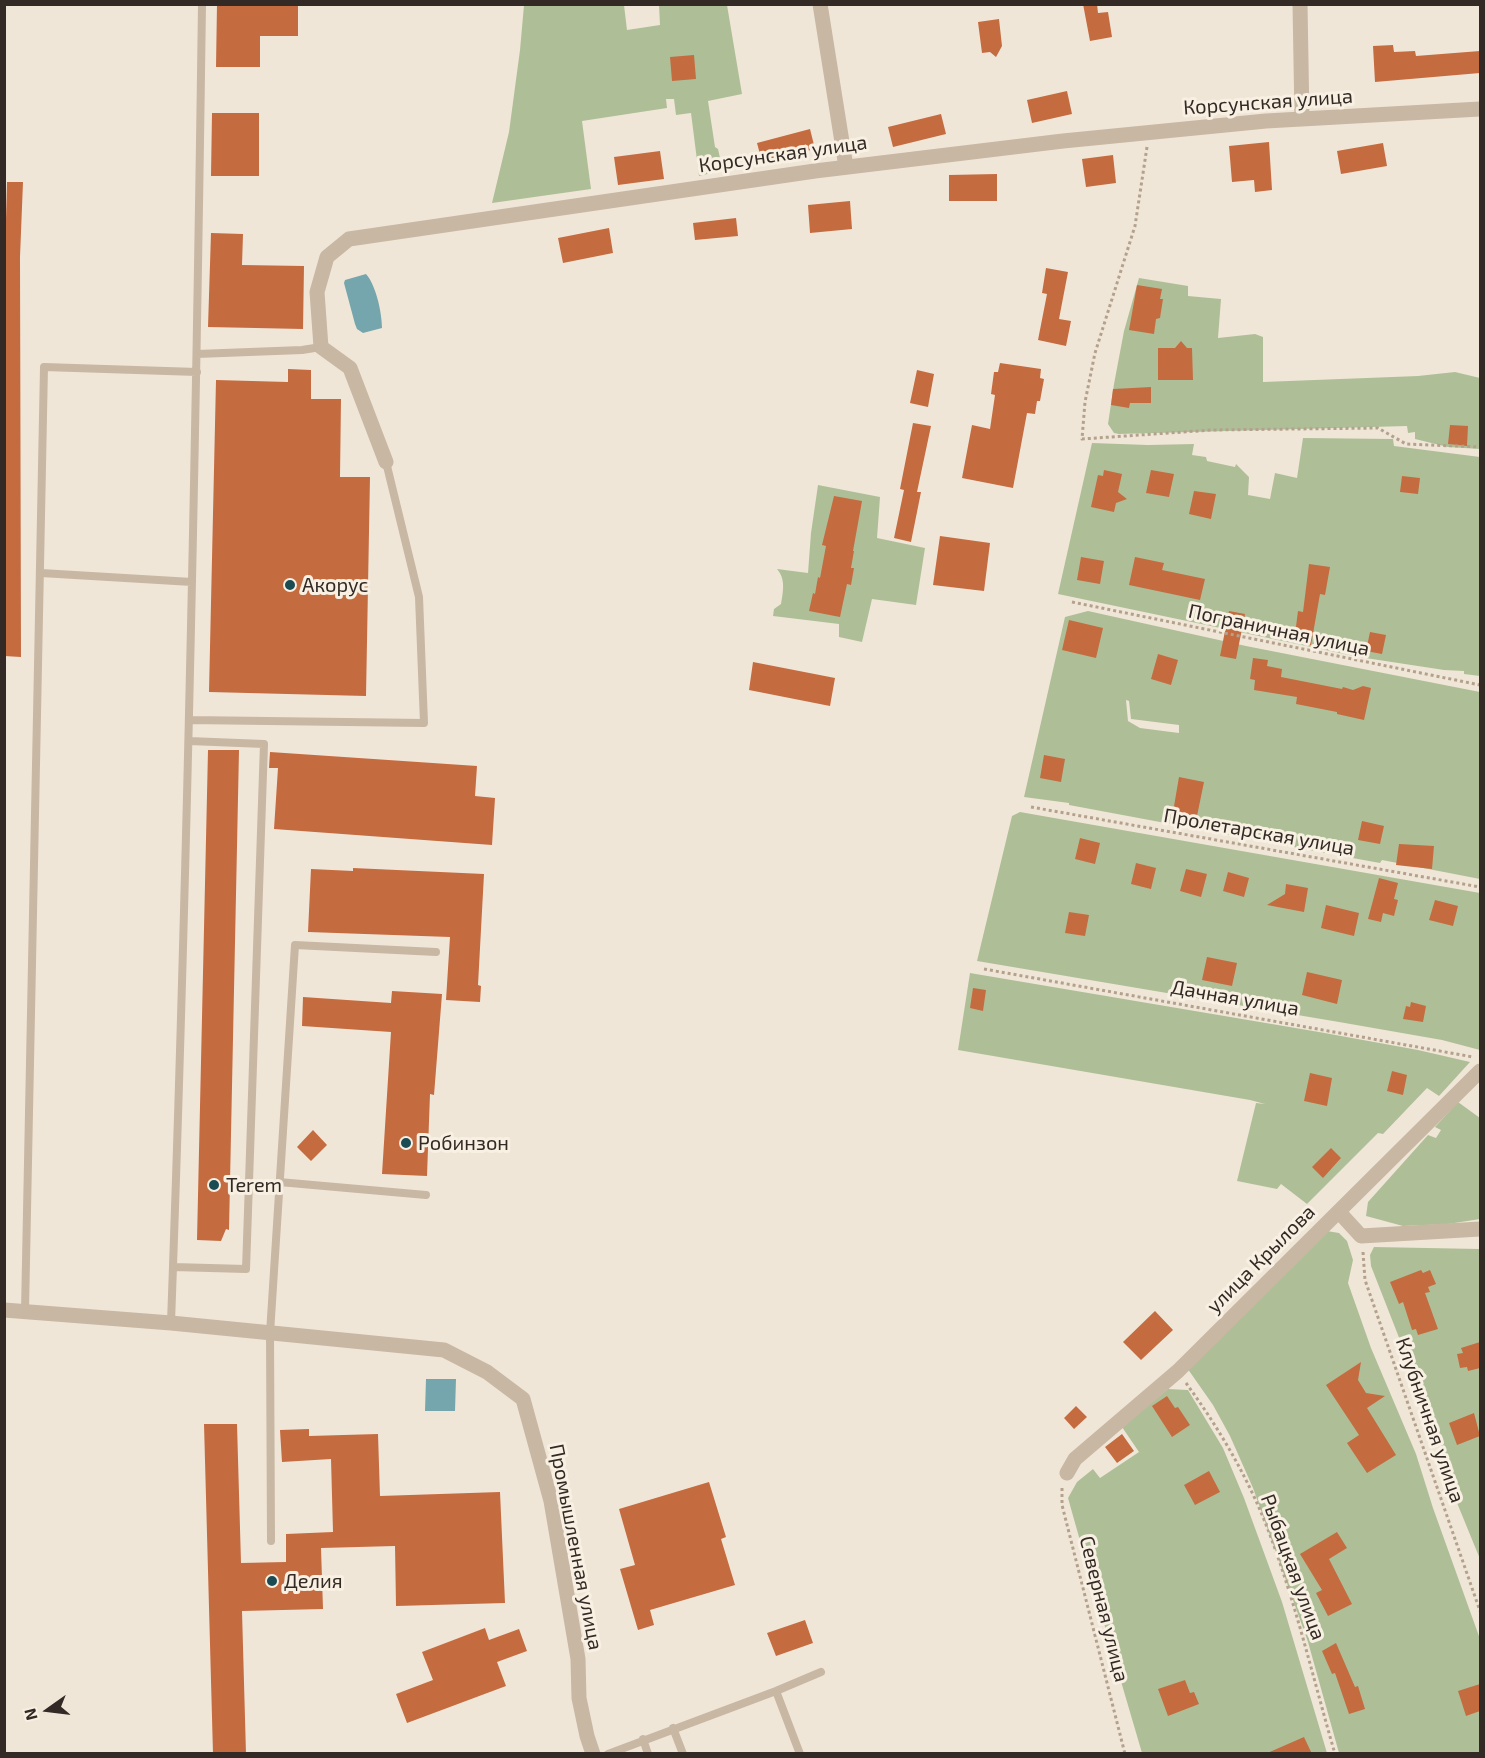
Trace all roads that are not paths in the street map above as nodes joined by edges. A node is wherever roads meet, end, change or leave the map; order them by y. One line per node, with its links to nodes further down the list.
1 (202, 4): 8 (lane)
2 (820, 4): 6 (street)
3 (1300, 4): 5 (street)
4 (1480, 109): 5 (street, Корсунская улица)
5 (1302, 119): 6 (street, Корсунская улица)
6 (846, 167): 7 (street, Корсунская улица)
7 (321, 347): 8 (lane); 10 (street)
8 (197, 354): 9 (lane)
9 (197, 372): 11 (lane); 12 (lane)
10 (386, 462): 13 (lane)
11 (41, 573): 12 (lane); 23 (lane)
12 (192, 582): 13 (lane)
13 (189, 720): 14 (lane)
14 (189, 741): 21 (lane); 21 (lane)
15 (436, 952): 17 (lane)
16 (1480, 1071): 19 (street, улица Крылова)
17 (279, 1182): 18 (lane); 25 (lane)
18 (426, 1195)
19 (1339, 1212): 20 (street); 26 (street, улица Крылова)
20 (1480, 1228)
21 (173, 1267): 24 (lane)
22 (4, 1310): 23 (street, Промышленная улица)
23 (25, 1311): 24 (street, Промышленная улица)
24 (171, 1323): 25 (street, Промышленная улица)
25 (270, 1333): 27 (lane); 32 (street, Промышленная улица)
26 (1067, 1473)
27 (270, 1541)
28 (821, 1672): 29 (lane)
29 (776, 1691): 30 (lane); 36 (lane)
30 (674, 1728): 31 (lane); 35 (lane)
31 (643, 1739): 33 (lane); 34 (lane)
32 (593, 1754)
33 (608, 1754)
34 (648, 1754)
35 (682, 1754)
36 (800, 1754)

